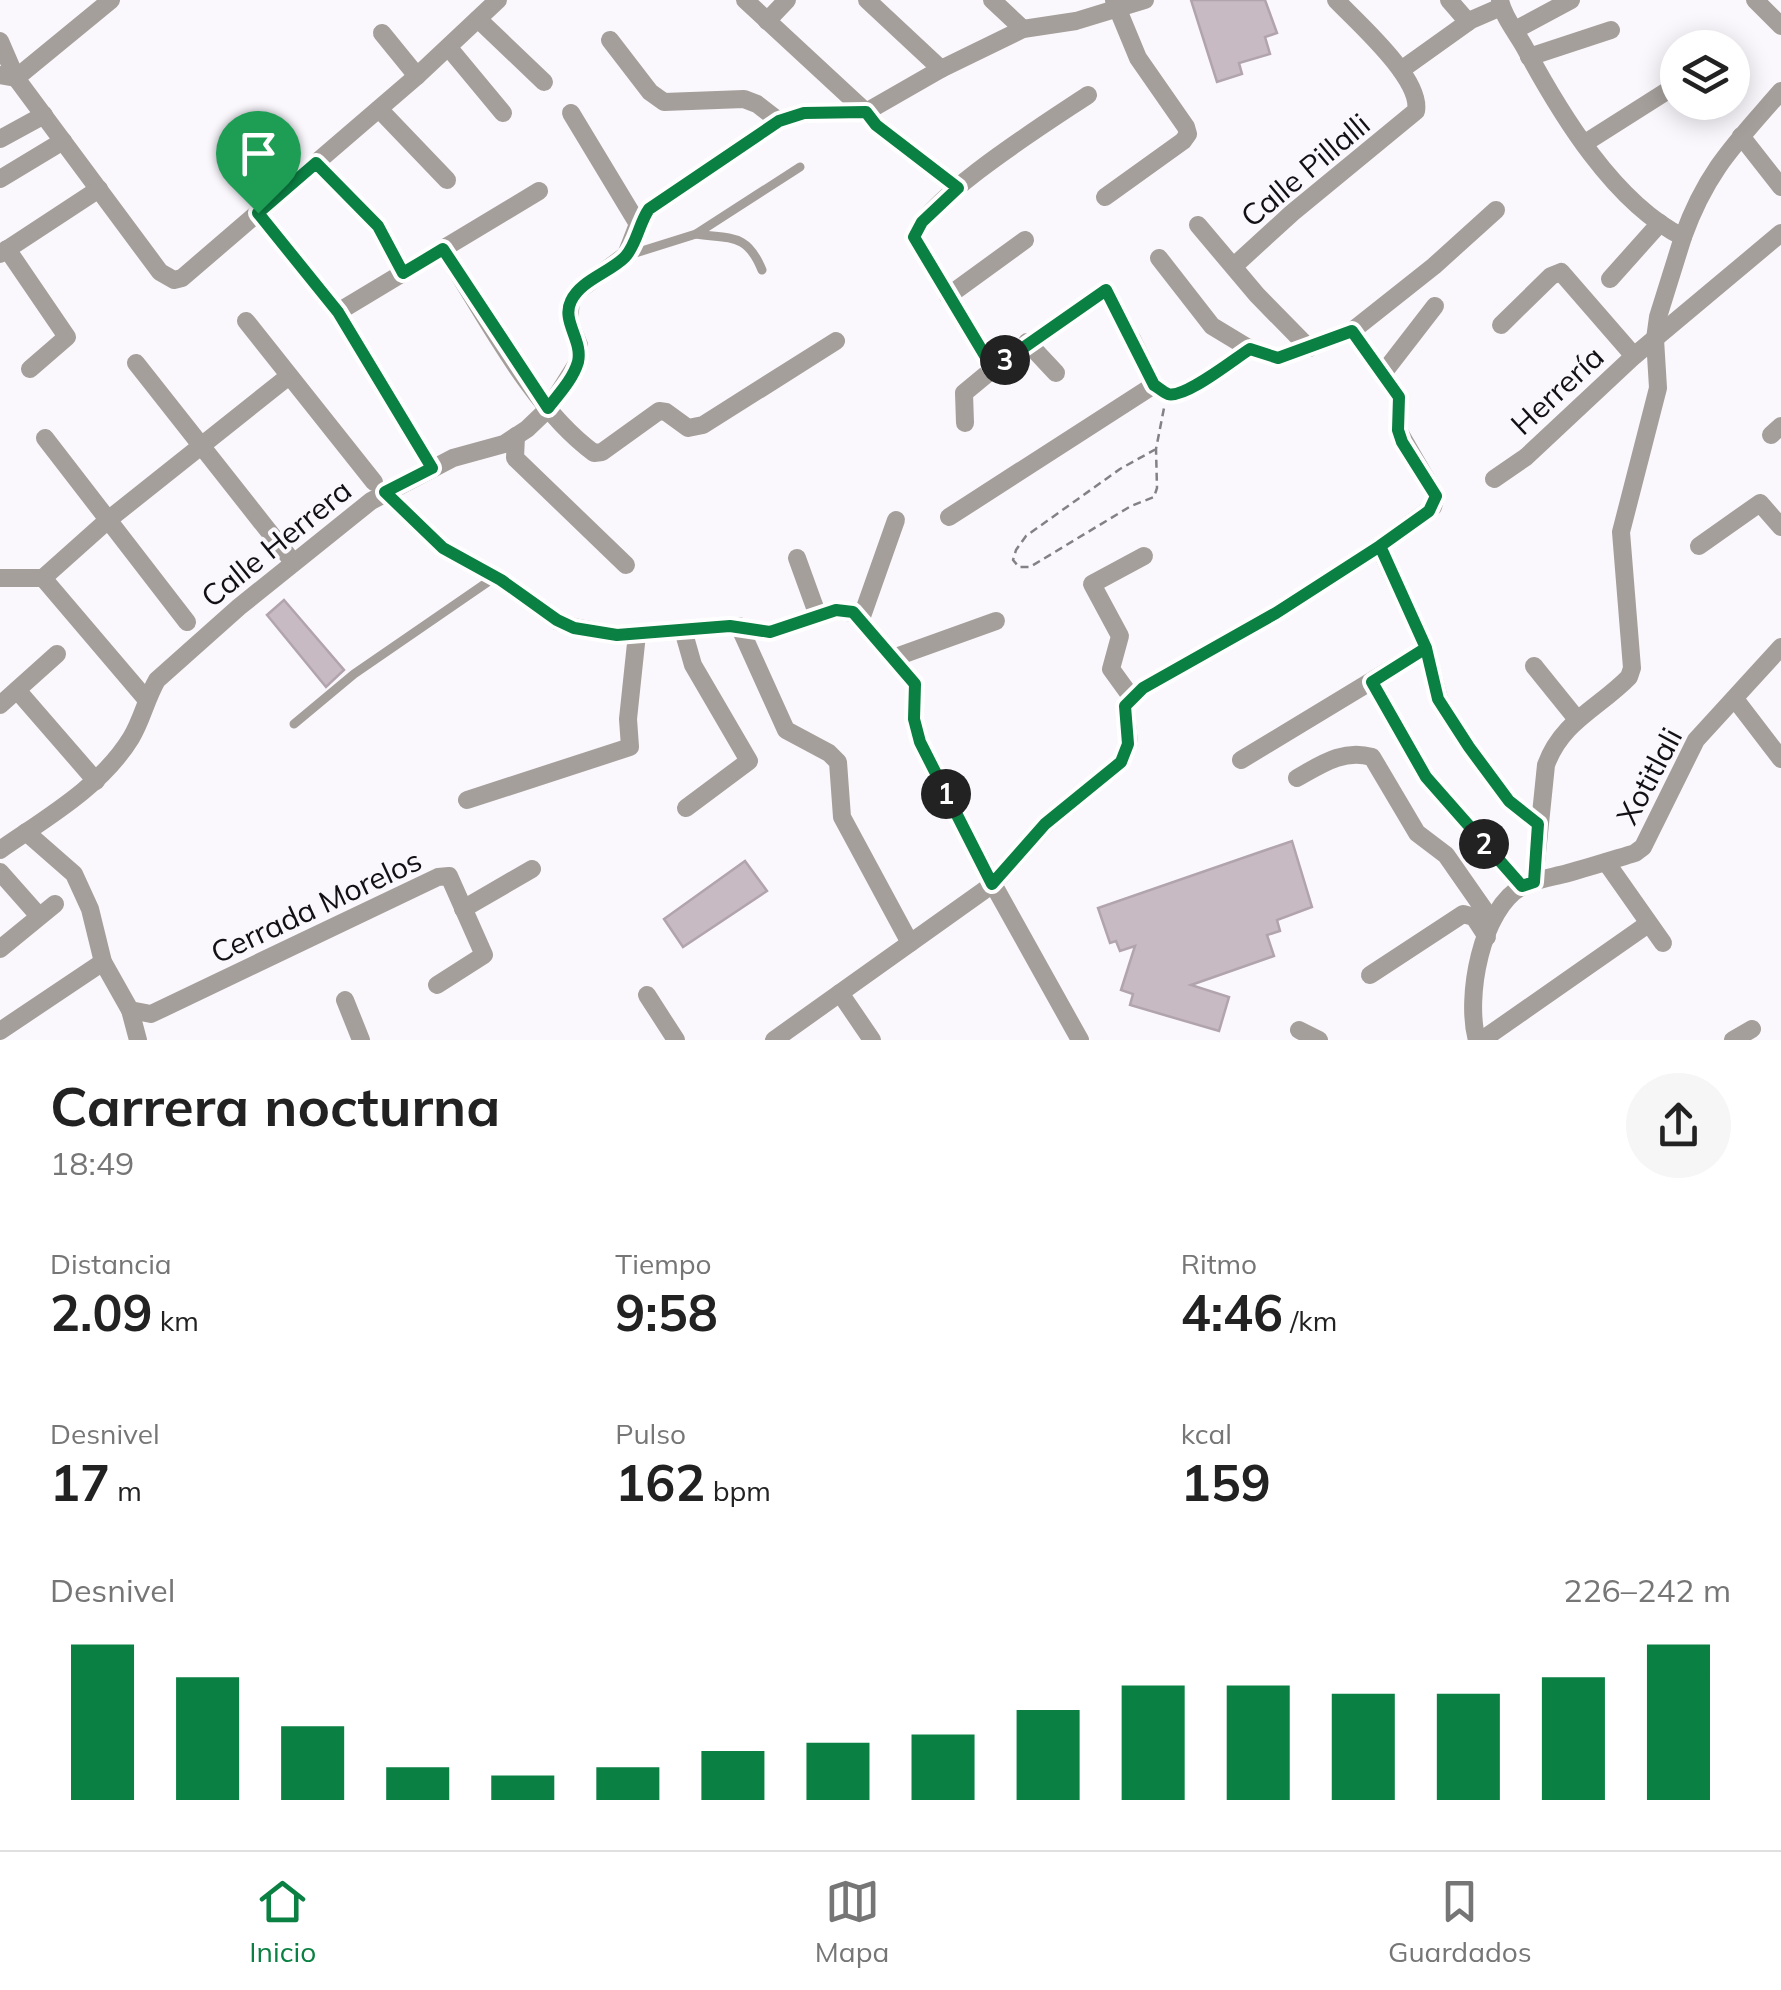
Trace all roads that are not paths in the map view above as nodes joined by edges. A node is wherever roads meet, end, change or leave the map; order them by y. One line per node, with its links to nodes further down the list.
1 (112, 0): 27 (street)
2 (498, 0): 13 (street)
3 (745, 0): 14 (street)
4 (787, 0): 14 (street)
5 (867, 0): 25 (street)
6 (992, 0): 17 (street)
7 (1336, 0): 26 (street)
8 (1449, 0): 15 (street)
9 (1572, 0): 18 (street)
10 (1755, 0): 16 (street)
11 (1128, 3): 17 (street); 51 (street)
12 (1501, 4): 15 (street); 18 (street)
13 (478, 19): 23 (street); 29 (street)
14 (767, 22): 34 (street)
15 (1468, 22): 26 (street)
16 (1781, 26)
17 (1023, 29): 25 (street)
18 (1515, 30): 24 (street)
19 (1611, 30): 24 (street)
20 (382, 34): 28 (street)
21 (610, 40): 38 (street)
22 (0, 41): 27 (street)
23 (449, 48): 28 (street); 35 (street)
24 (1530, 57): 42 (street)
25 (941, 68): 34 (street)
26 (1401, 70): 65 (street, Calle Pillalli)
27 (8, 76): 37 (street)
28 (417, 76): 33 (street)
29 (544, 82)
30 (1781, 91): 39 (street)
31 (1088, 95): 48 (street)
32 (1660, 95): 42 (street)
33 (378, 108): 43 (street); 46 (street)
34 (866, 112): 38 (street); 48 (street)
35 (503, 113)
36 (571, 113): 54 (street)
37 (44, 115): 40 (street); 41 (street)
38 (779, 121): 54 (street)
39 (1740, 136): 47 (street); 59 (street)
40 (0, 139)
41 (63, 142): 45 (street); 49 (street)
42 (1585, 143): 56 (street)
43 (316, 163): 53 (street); 67 (street)
44 (800, 167): 58 (lane)
45 (0, 179)
46 (447, 180)
47 (1781, 187)
48 (958, 188): 70 (street)
49 (99, 189): 53 (street); 62 (street)
50 (540, 191): 61 (street)
51 (1106, 197)
52 (1496, 210): 75 (street)
53 (258, 213): 72 (street)
54 (638, 224): 63 (street)
55 (1198, 224): 65 (street)
56 (1660, 224): 59 (street); 68 (street)
57 (1781, 233): 77 (street, Herrería)
58 (696, 234): 63 (lane); 66 (lane)
59 (1682, 236): 77 (street)
60 (1025, 240): 70 (street)
61 (443, 249): 67 (street); 90 (street)
62 (4, 251): 84 (street)
63 (626, 256): 90 (street, Calle Herrera)
64 (1159, 258): 81 (street)
65 (1234, 266): 80 (street)
66 (762, 270)
67 (403, 273): 72 (street)
68 (1610, 279)
69 (1106, 290): 79 (street)
70 (948, 296): 85 (street)
71 (1435, 306): 87 (street)
72 (338, 312): 95 (street)
73 (246, 321): 88 (street)
74 (1501, 325): 82 (street)
75 (1352, 331): 80 (street); 87 (street)
76 (1132, 339): 89 (street)
77 (1656, 339): 82 (street, Herrería); 129 (street)
78 (836, 341): 90 (street)
79 (1027, 342): 85 (street); 86 (street)
80 (1309, 348): 81 (street)
81 (1250, 349): 89 (street)
82 (1634, 356): 96 (street, Herrería)
83 (136, 363): 94 (street)
84 (30, 369)
85 (993, 369): 91 (street)
86 (1056, 372)
87 (1384, 372): 102 (street)
88 (289, 376): 94 (street); 97 (street)
89 (1160, 389): 98 (street)
90 (548, 408): 92 (street, Calle Herrera)
91 (965, 423)
92 (516, 436): 95 (street, Calle Herrera); 107 (street)
93 (45, 438): 99 (street)
94 (201, 446): 99 (street); 106 (street)
95 (432, 468): 97 (street, Calle Herrera)
96 (1494, 479)
97 (380, 487): 106 (street, Calle Herrera); 110 (street)
98 (949, 517)
99 (108, 520): 109 (street); 114 (street)
100 (896, 520): 112 (street)
101 (1781, 527): 103 (street)
102 (1380, 546): 119 (street); 125 (street)
103 (1699, 546)
104 (1144, 556): 125 (street)
105 (796, 558): 111 (street)
106 (293, 562): 126 (street, Calle Herrera)
107 (626, 565)
108 (0, 578): 109 (street)
109 (43, 578): 126 (street)
110 (495, 578): 117 (street); 130 (lane)
111 (818, 616): 112 (street); 115 (street)
112 (861, 619): 121 (street)
113 (996, 621): 121 (street)
114 (187, 622)
115 (739, 626): 116 (street); 150 (street)
116 (683, 630): 117 (street); 136 (street)
117 (637, 634): 135 (street)
118 (1781, 647): 127 (street, Xotitlali)
119 (1426, 648): 123 (street); 137 (street)
120 (57, 654): 124 (street)
121 (893, 658): 143 (street)
122 (1534, 666): 129 (street)
123 (1372, 682): 132 (street); 144 (street)
124 (16, 690): 128 (street); 134 (street)
125 (1132, 698): 143 (street)
126 (146, 699): 134 (street, Calle Herrera)
127 (1735, 699): 131 (street); 140 (street, Xotitlali)
128 (0, 705)
129 (1576, 718): 137 (street)
130 (294, 724)
131 (1781, 759)
132 (1241, 760)
133 (1297, 778): 149 (street)
134 (96, 781): 138 (street, Calle Herrera)
135 (467, 800)
136 (686, 808)
137 (1538, 824): 144 (street)
138 (26, 832): 139 (street, Calle Herrera); 153 (street)
139 (0, 850)
140 (1606, 862): 144 (street, Xotitlali); 148 (street)
141 (532, 869): 146 (street)
142 (0, 872): 147 (street)
143 (992, 884): 150 (street); 163 (street)
144 (1528, 884): 149 (street)
145 (55, 904): 147 (street)
146 (464, 909): 155 (street, Cerrada Morelos); 159 (street, Cerrada Morelos)
147 (38, 916): 152 (street)
148 (1648, 924): 151 (street); 170 (street)
149 (1490, 929): 154 (street); 170 (street)
150 (910, 943): 156 (street)
151 (1663, 943)
152 (0, 948)
153 (103, 962): 159 (street); 162 (street)
154 (1370, 976)
155 (437, 985)
156 (840, 992): 167 (street); 168 (street)
157 (647, 995): 166 (street)
158 (346, 1000): 165 (street)
159 (130, 1010): 164 (street)
160 (1299, 1030): 169 (street)
161 (1752, 1030): 171 (street)
162 (0, 1031)
163 (1072, 1037)
164 (138, 1040)
165 (361, 1040)
166 (676, 1040)
167 (774, 1040)
168 (872, 1040)
169 (1319, 1040)
170 (1479, 1040)
171 (1733, 1040)

